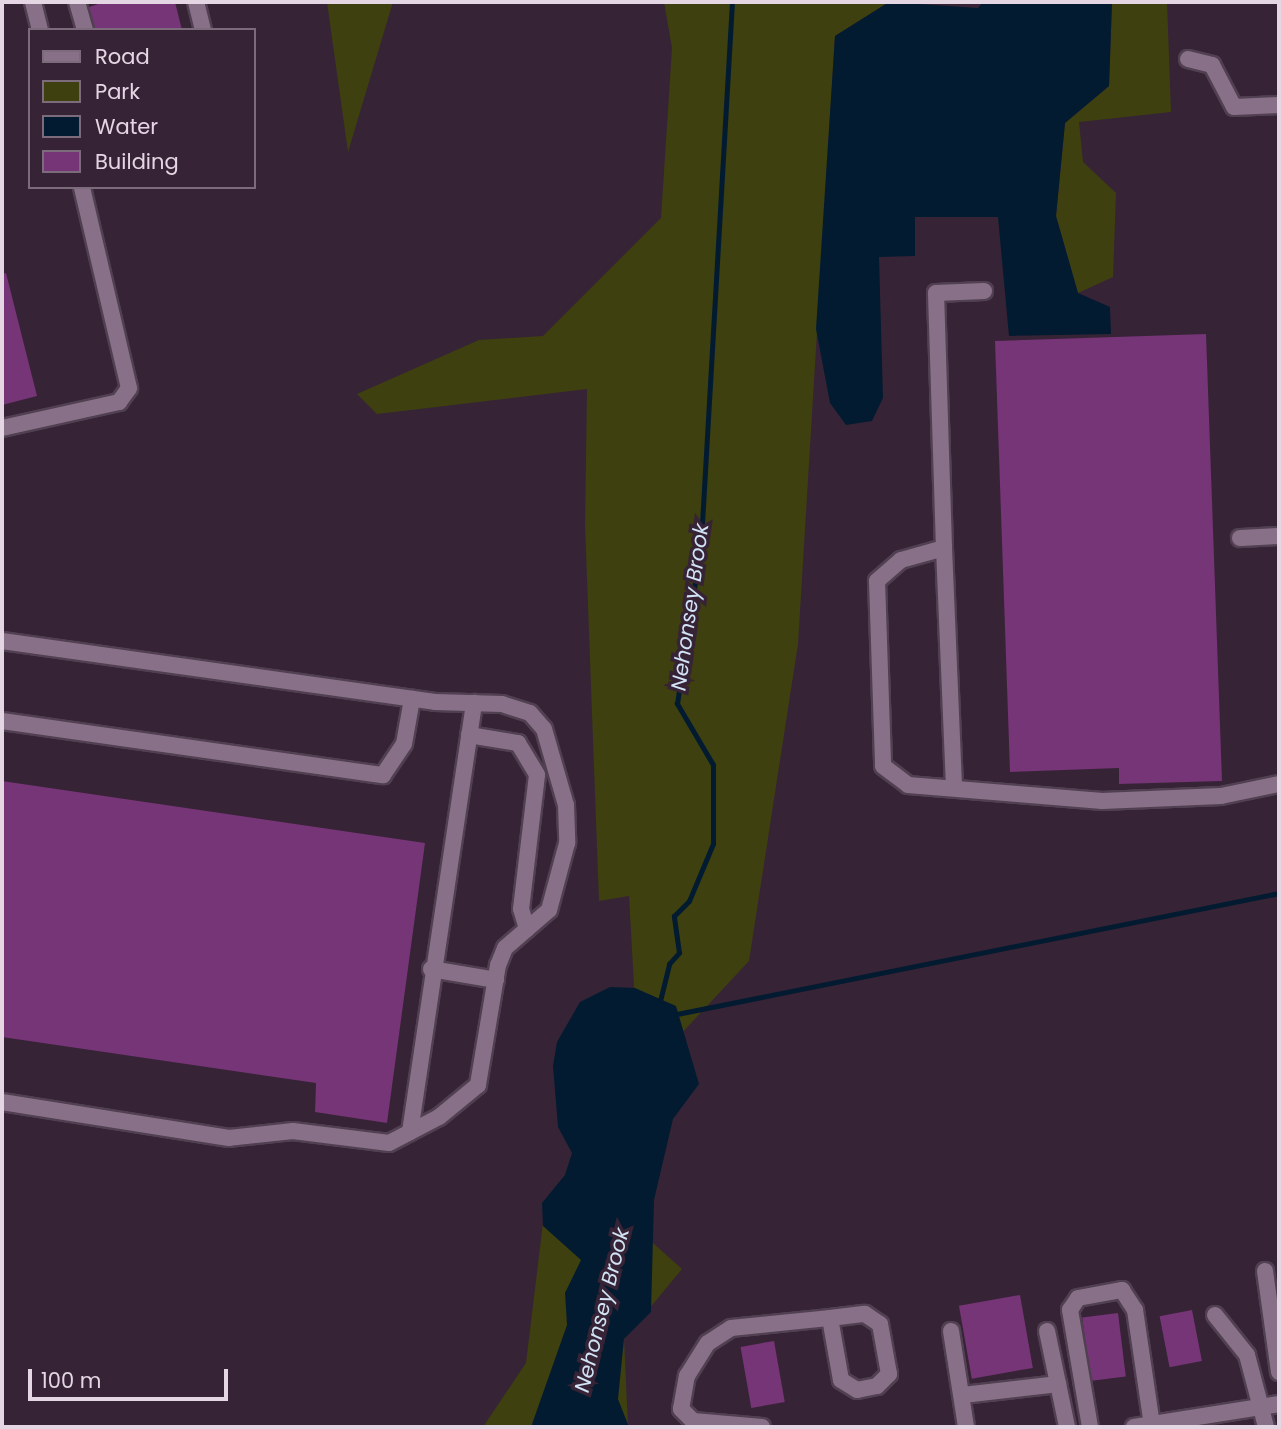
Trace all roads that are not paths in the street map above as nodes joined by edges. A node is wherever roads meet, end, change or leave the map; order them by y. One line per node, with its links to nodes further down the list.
1 (33, 2): 4 (street)
2 (77, 2): 5 (street)
3 (196, 2): 6 (street)
4 (40, 28)
5 (84, 28)
6 (202, 28)
7 (1188, 59): 8 (street)
8 (1279, 105)
9 (82, 189): 11 (street)
10 (984, 290): 14 (street)
11 (2, 428)
12 (1279, 536): 13 (street)
13 (1240, 538)
14 (944, 548): 21 (street); 21 (street)
15 (2, 641): 16 (street)
16 (412, 699): 17 (street); 18 (street)
17 (474, 703): 19 (street); 22 (street)
18 (2, 721)
19 (469, 736): 22 (street); 23 (street)
20 (1279, 783): 21 (street)
21 (954, 788)
22 (527, 929): 24 (street)
23 (431, 970): 24 (street); 26 (street)
24 (496, 980): 26 (street)
25 (2, 1102): 26 (street)
26 (410, 1132)
27 (1265, 1271): 32 (street)
28 (1215, 1315): 36 (street)
29 (830, 1318): 29 (street); 38 (street)
30 (951, 1331): 34 (street)
31 (1047, 1331): 33 (street)
32 (1279, 1372)
33 (1058, 1384): 34 (street); 40 (street)
34 (962, 1395): 39 (street)
35 (1279, 1404): 36 (street)
36 (1262, 1407): 37 (street); 43 (street)
37 (1153, 1424): 41 (street); 42 (street)
38 (762, 1427)
39 (966, 1427)
40 (1067, 1427)
41 (1090, 1427)
42 (1134, 1427)
43 (1266, 1427)

